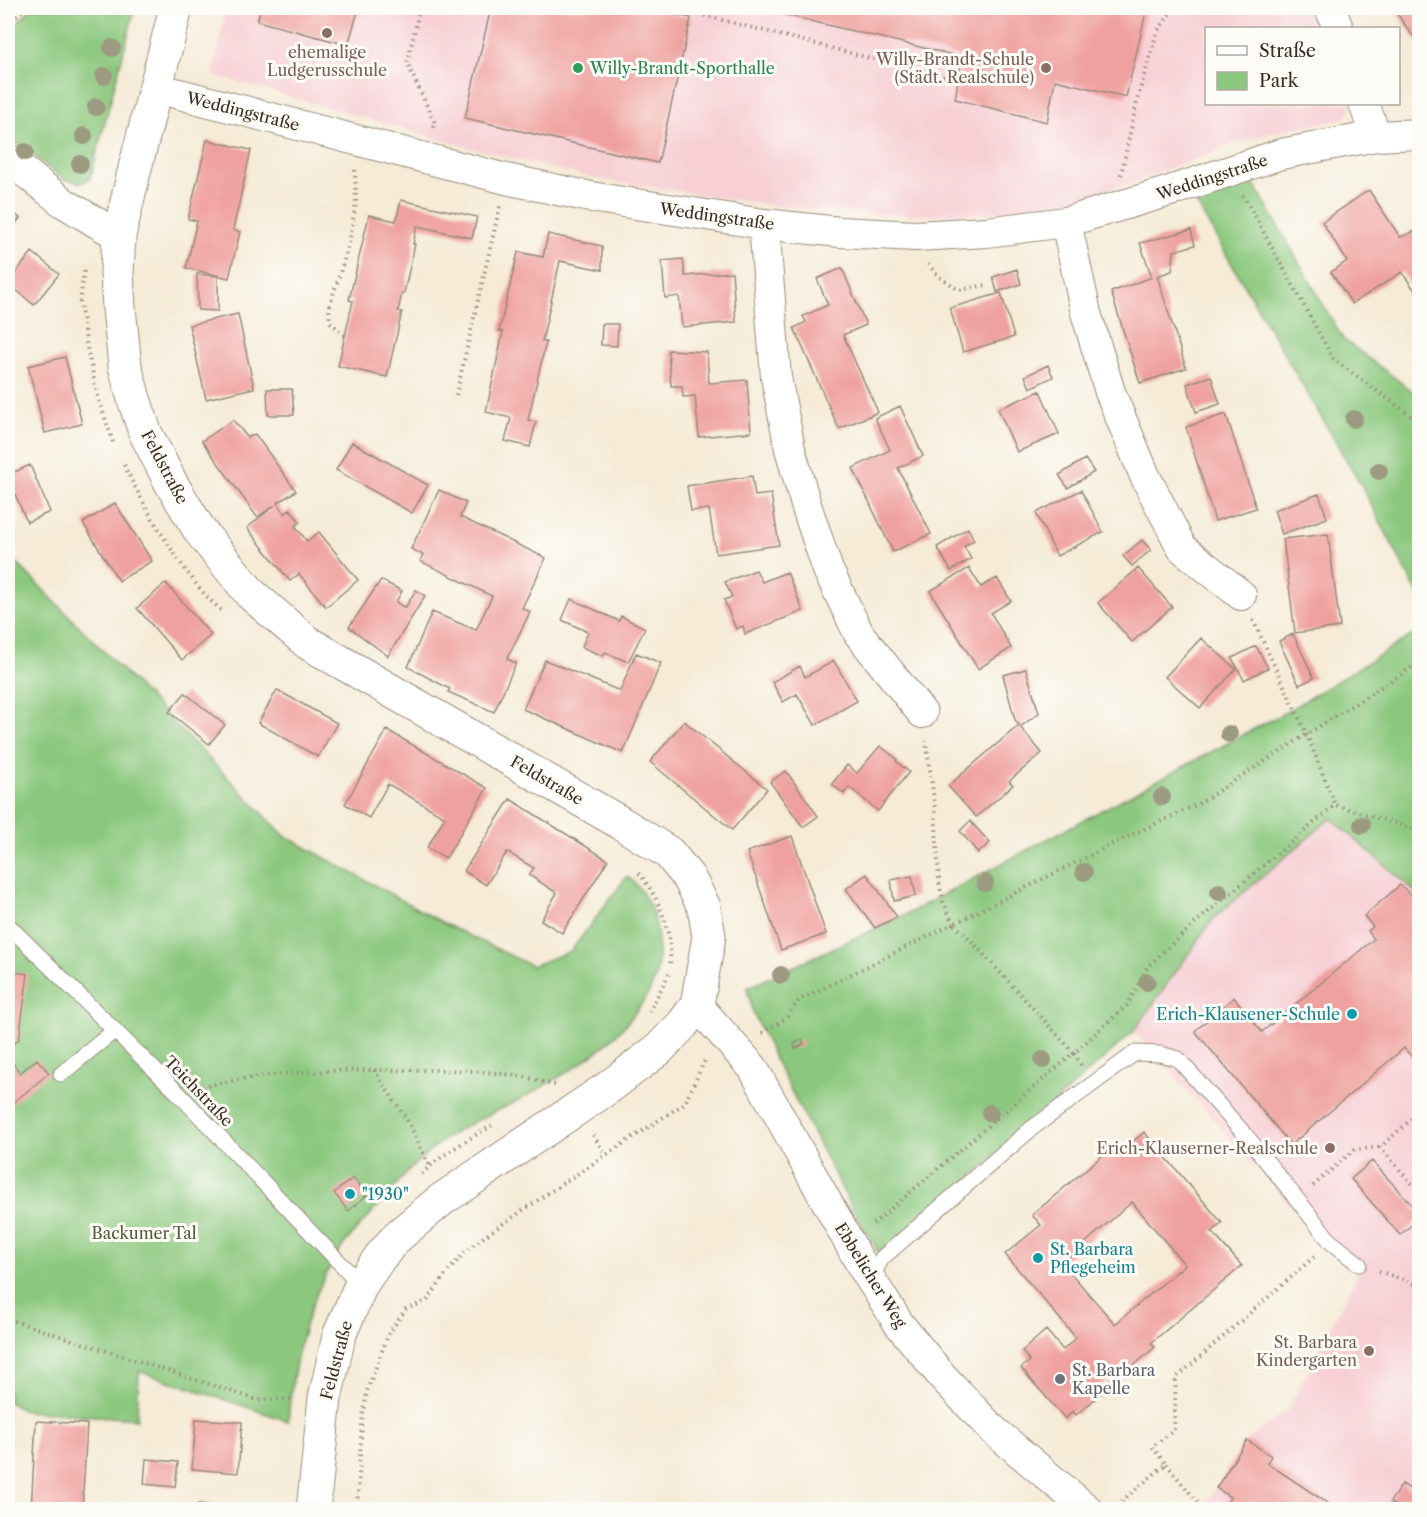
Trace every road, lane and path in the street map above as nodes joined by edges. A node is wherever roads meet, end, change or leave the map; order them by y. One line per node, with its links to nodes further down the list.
1 (25, 8): 7 (path)
2 (176, 8): 10 (main road, Feldstraße)
3 (420, 8): 15 (path)
4 (675, 8): 9 (path)
5 (1174, 8): 19 (path)
6 (1330, 8): 8 (street)
7 (8, 25)
8 (1338, 27)
9 (944, 77)
10 (156, 88): 14 (street, Weddingstraße); 22 (main road, Feldstraße)
11 (1364, 105): 13 (street)
12 (1419, 134): 13 (street, Weddingstraße)
13 (1376, 136): 17 (street, Weddingstraße)
14 (354, 139): 15 (street, Weddingstraße); 25 (path)
15 (424, 158): 18 (street, Weddingstraße)
16 (8, 159): 22 (street)
17 (1229, 171): 19 (street, Weddingstraße); 27 (path)
18 (506, 179): 21 (street, Weddingstraße); 26 (path)
19 (1114, 208): 20 (street, Weddingstraße)
20 (1066, 222): 23 (street, Weddingstraße); 28 (street)
21 (764, 224): 23 (street, Weddingstraße); 30 (street)
22 (119, 236): 36 (main road, Feldstraße)
23 (916, 236): 24 (path)
24 (987, 285)
25 (345, 335)
26 (456, 395)
27 (1419, 422)
28 (1242, 595): 31 (path)
29 (1419, 662): 31 (path)
30 (922, 713): 34 (path)
31 (1307, 735): 32 (path); 34 (path)
32 (1335, 806): 33 (path); 39 (path)
33 (1419, 831)
34 (953, 924): 38 (path); 39 (path)
35 (8, 925): 37 (lane, Teichstraße)
36 (697, 1005): 38 (street, Ebbelicher Weg); 44 (main road, Feldstraße)
37 (114, 1031): 41 (lane); 43 (lane, Teichstraße)
38 (722, 1051): 51 (street, Ebbelicher Weg); 62 (path)
39 (1074, 1053): 42 (path); 51 (path)
40 (374, 1070): 43 (path); 44 (path); 47 (path)
41 (61, 1074)
42 (1093, 1083): 49 (lane); 53 (lane)
43 (178, 1093): 54 (lane, Teichstraße)
44 (576, 1109): 54 (main road, Feldstraße)
45 (1419, 1120): 46 (path)
46 (1380, 1147): 48 (path); 49 (path)
47 (429, 1166)
48 (1419, 1193)
49 (1298, 1200): 50 (lane)
50 (1331, 1242): 52 (lane); 60 (path)
51 (849, 1243): 53 (street, Ebbelicher Weg)
52 (1359, 1264): 55 (path)
53 (870, 1280): 63 (street, Ebbelicher Weg)
54 (361, 1286): 57 (main road, Feldstraße)
55 (1419, 1286)
56 (8, 1319): 57 (path)
57 (325, 1398): 61 (main road, Feldstraße)
58 (8, 1401): 59 (path)
59 (8, 1410)
60 (1166, 1464): 64 (path); 65 (path)
61 (313, 1509)
62 (357, 1509)
63 (1088, 1509)
64 (1112, 1509)
65 (1204, 1509)

